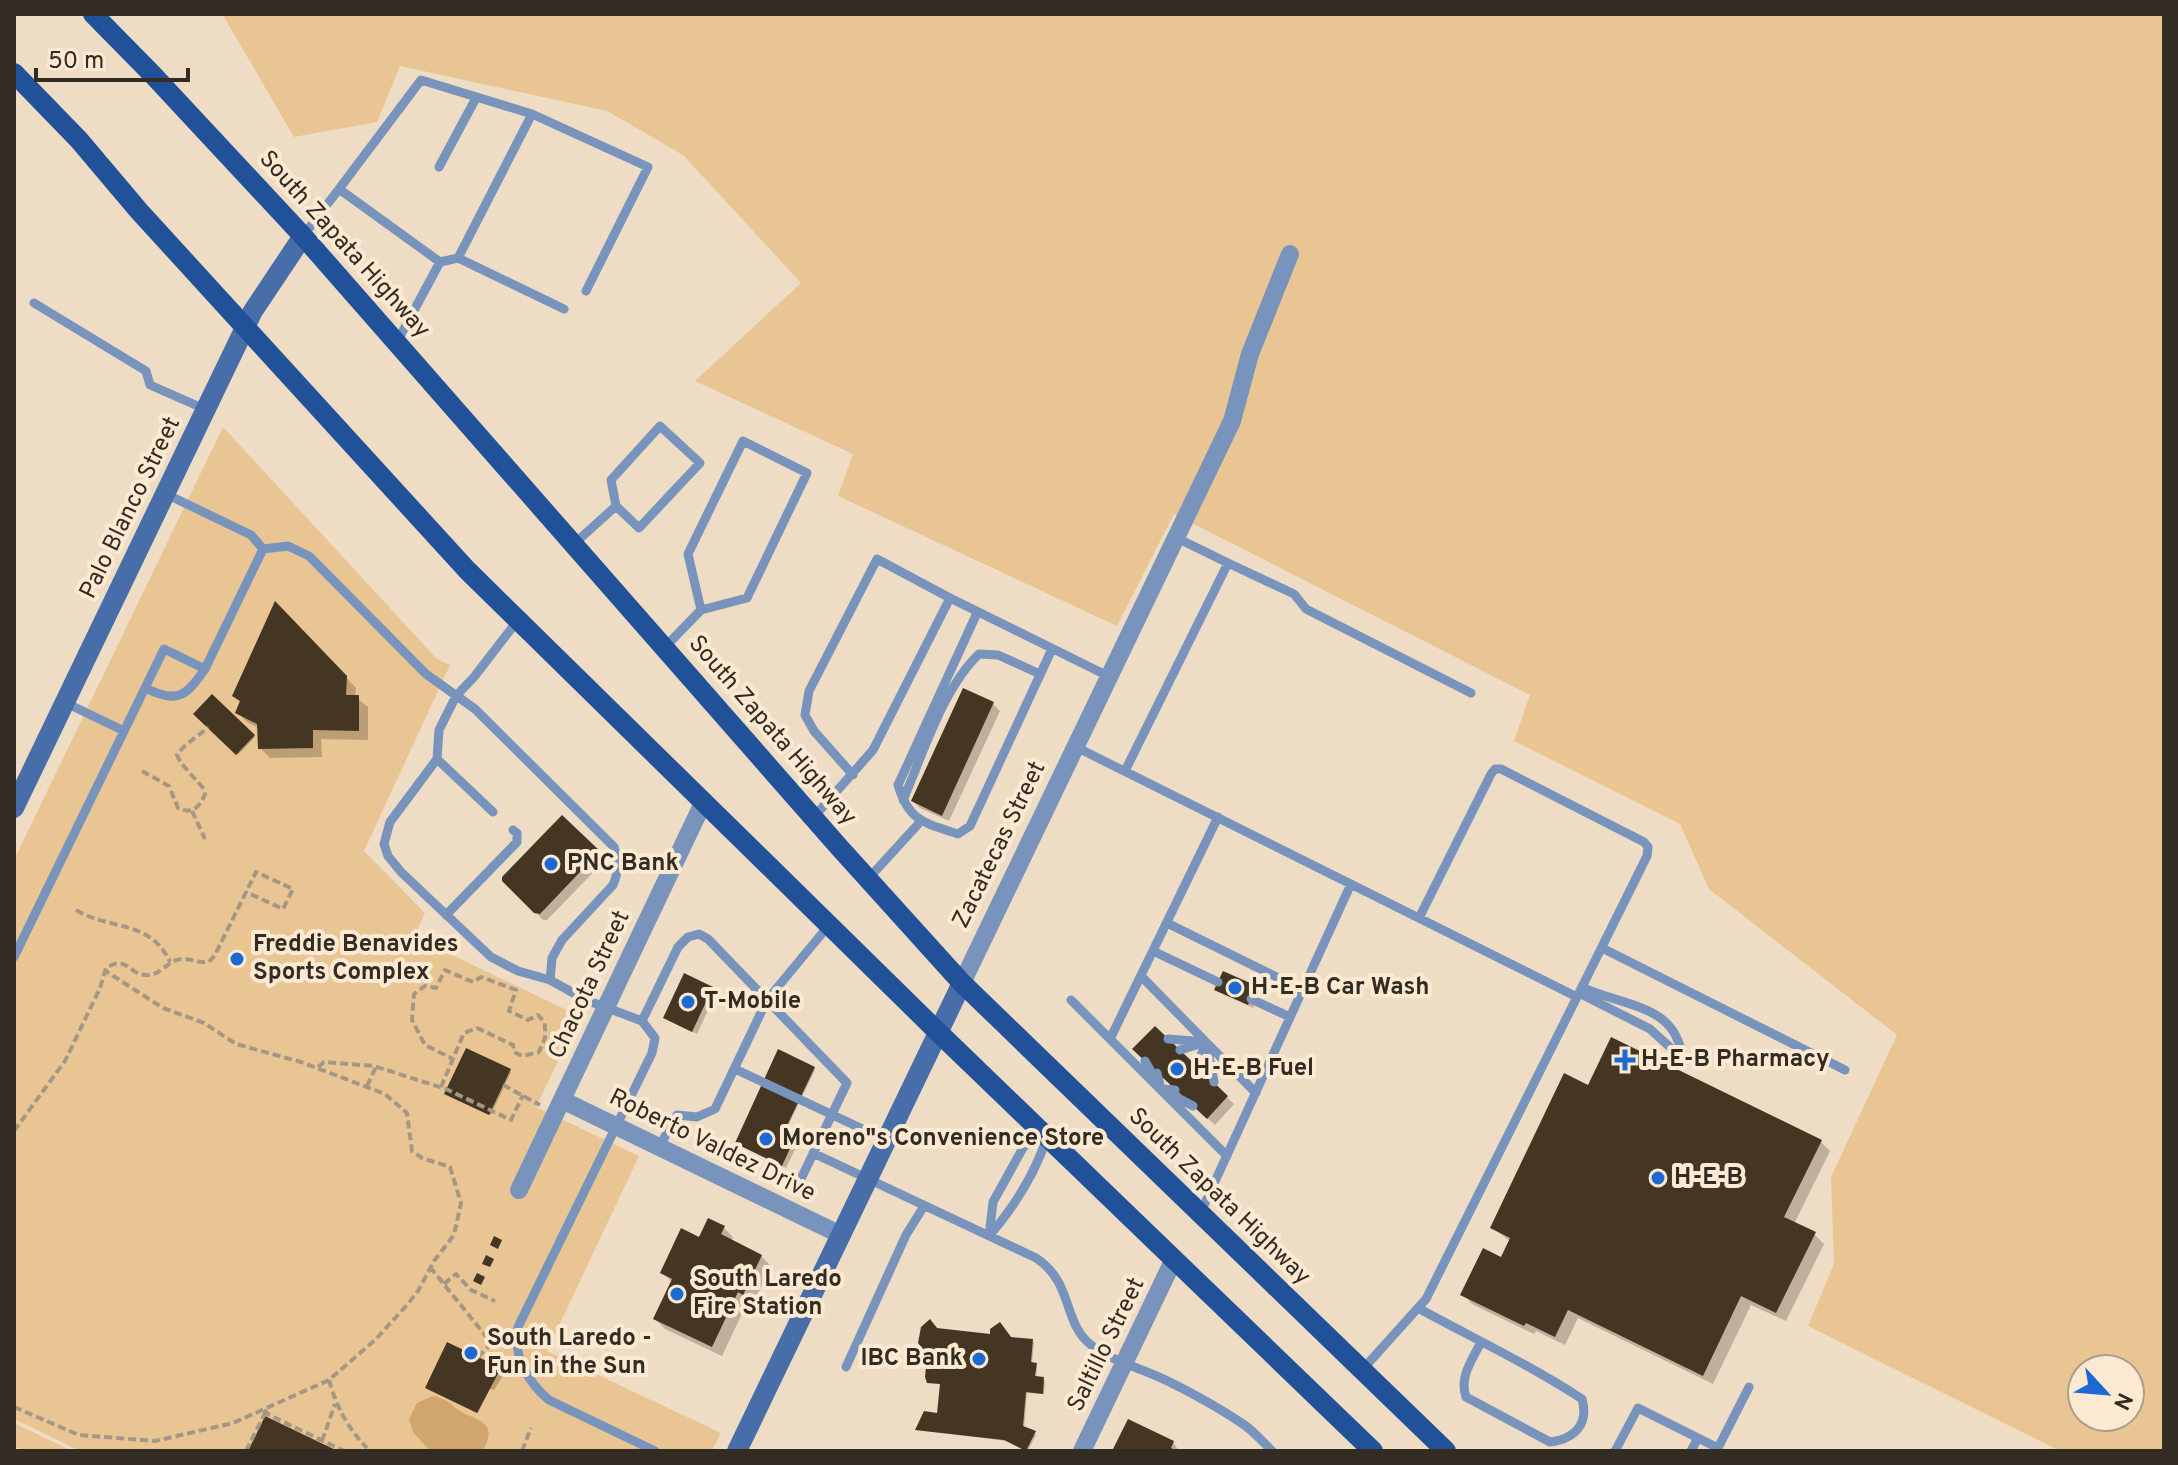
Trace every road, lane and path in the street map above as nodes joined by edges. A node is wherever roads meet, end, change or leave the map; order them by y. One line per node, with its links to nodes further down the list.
1 (93, 14): 7 (main road, South Zapata Highway)
2 (14, 73): 14 (main road)
3 (476, 98): 4 (lane); 5 (lane); 6 (lane)
4 (532, 114): 9 (lane); 11 (lane)
5 (439, 167)
6 (339, 189): 7 (lane); 10 (lane)
7 (303, 236): 14 (street, Palo Blanco Street); 15 (main road, South Zapata Highway)
8 (1290, 254): 19 (street, Zacatecas Street)
9 (458, 258): 10 (lane); 13 (lane)
10 (440, 262): 15 (lane)
11 (586, 291)
12 (34, 303): 16 (lane)
13 (564, 309)
14 (245, 328): 16 (street, Palo Blanco Street); 26 (main road)
15 (397, 342): 20 (main road, South Zapata Highway)
16 (207, 410): 17 (street, Palo Blanco Street)
17 (166, 494): 21 (lane); 35 (street, Palo Blanco Street)
18 (616, 506): 18 (lane); 20 (lane)
19 (1177, 538): 22 (lane); 31 (street, Zacatecas Street)
20 (574, 544): 27 (main road, South Zapata Highway)
21 (263, 549): 29 (lane); 34 (lane)
22 (1228, 563): 33 (lane); 41 (lane)
23 (950, 598): 25 (lane); 42 (lane); 42 (lane)
24 (701, 610): 24 (lane); 27 (lane)
25 (977, 613): 28 (lane); 44 (lane)
26 (518, 620): 34 (lane); 45 (main road)
27 (665, 647): 50 (main road, South Zapata Highway)
28 (1052, 649): 30 (lane); 31 (lane)
29 (205, 669): 32 (lane); 32 (lane)
30 (1040, 674): 44 (lane); 51 (lane)
31 (1110, 677): 38 (street, Zacatecas Street)
32 (145, 688): 37 (lane)
33 (1471, 693)
34 (456, 696): 39 (lane); 68 (lane)
35 (65, 703): 37 (lane); 43 (street, Palo Blanco Street)
36 (208, 727): 47 (path)
37 (124, 731): 64 (lane)
38 (1076, 747): 41 (lane); 70 (street, Zacatecas Street)
39 (437, 759): 48 (lane); 58 (lane)
40 (142, 771): 47 (path)
41 (1125, 771): 49 (lane)
42 (853, 775): 50 (lane)
43 (20, 778): 46 (street, Palo Blanco Street)
44 (903, 800): 51 (lane)
45 (704, 801): 61 (main road); 76 (street, Chacota Street)
46 (14, 808)
47 (192, 811): 53 (path)
48 (493, 812)
49 (1218, 817): 55 (lane); 60 (lane)
50 (813, 818): 54 (main road, South Zapata Highway)
51 (921, 821): 54 (lane)
52 (513, 830): 58 (lane)
53 (205, 839)
54 (868, 879): 70 (main road, South Zapata Highway)
55 (1351, 884): 59 (lane); 71 (lane)
56 (246, 892): 56 (path); 65 (path)
57 (76, 910): 65 (path)
58 (446, 915): 68 (lane)
59 (1419, 918): 62 (lane); 72 (lane)
60 (1167, 923): 63 (lane); 71 (lane)
61 (829, 925): 74 (lane); 79 (main road)
62 (1602, 948): 72 (lane); 90 (lane)
63 (1153, 951): 67 (lane); 69 (lane)
64 (14, 957)
65 (170, 963): 66 (path)
66 (104, 970): 88 (path); 105 (path)
67 (1141, 976): 80 (lane); 82 (lane)
68 (550, 980): 76 (lane)
69 (1218, 982)
70 (962, 983): 79 (street, Zacatecas Street); 115 (main road, South Zapata Highway)
71 (1303, 990): 77 (lane)
72 (1579, 992): 72 (lane); 122 (lane)
73 (1251, 999): 77 (lane)
74 (767, 1000): 78 (lane); 89 (lane); 103 (lane)
75 (1071, 1000): 80 (lane)
76 (607, 1006): 78 (lane); 100 (street, Chacota Street)
77 (1290, 1017): 98 (lane)
78 (642, 1021): 104 (lane)
79 (938, 1032): 106 (main road); 107 (street, Zacatecas Street)
80 (1110, 1039): 96 (lane)
81 (1168, 1039): 82 (lane)
82 (1206, 1042): 83 (lane); 86 (lane); 92 (lane); 98 (lane)
83 (1180, 1050)
84 (453, 1059): 84 (path); 95 (path)
85 (1145, 1061): 96 (lane)
86 (1197, 1066)
87 (376, 1067): 88 (path); 94 (path); 95 (path)
88 (317, 1068): 94 (path)
89 (735, 1069): 103 (lane); 108 (lane)
90 (1845, 1070)
91 (1157, 1073): 96 (lane)
92 (1214, 1082)
93 (503, 1085): 99 (path)
94 (367, 1086): 119 (path)
95 (441, 1087): 99 (path)
96 (1161, 1089): 97 (lane); 102 (lane); 110 (lane)
97 (1175, 1090)
98 (1256, 1093): 110 (lane)
99 (523, 1095): 101 (path)
100 (562, 1100): 104 (street, Roberto Valdez Drive); 113 (street, Chacota Street)
101 (540, 1105)
102 (1193, 1106)
103 (832, 1114): 107 (lane); 109 (lane)
104 (616, 1126): 108 (street, Roberto Valdez Drive); 140 (lane)
105 (14, 1131)
106 (1047, 1137): 117 (lane); 117 (lane); 118 (main road)
107 (886, 1140): 111 (street, Zacatecas Street)
108 (659, 1147): 116 (street, Roberto Valdez Drive)
109 (813, 1153): 111 (lane); 112 (lane)
110 (1227, 1156): 115 (lane)
111 (867, 1180): 114 (lane); 116 (street, Zacatecas Street)
112 (799, 1183)
113 (519, 1190)
114 (924, 1206): 117 (lane); 126 (lane)
115 (1200, 1215): 127 (main road, South Zapata Highway)
116 (841, 1235): 141 (street, Zacatecas Street)
117 (989, 1236): 125 (lane)
118 (1174, 1259): 125 (street, Saltillo Street); 144 (main road)
119 (430, 1267): 120 (path); 128 (path)
120 (444, 1284): 121 (path); 124 (path)
121 (495, 1301)
122 (1418, 1308): 123 (lane); 127 (lane)
123 (1481, 1342): 123 (lane)
124 (478, 1357)
125 (1124, 1365): 142 (street, Saltillo Street); 143 (lane)
126 (846, 1367)
127 (1362, 1370): 145 (main road, South Zapata Highway)
128 (329, 1380): 130 (path); 132 (path)
129 (1749, 1387): 134 (lane)
130 (335, 1402): 135 (path); 136 (path)
131 (14, 1407): 132 (path)
132 (265, 1411): 135 (path); 137 (path)
133 (531, 1428): 139 (path)
134 (1698, 1438): 146 (lane); 147 (lane)
135 (322, 1442): 138 (path)
136 (367, 1448)
137 (246, 1451)
138 (344, 1451)
139 (522, 1451)
140 (655, 1451)
141 (737, 1451)
142 (1082, 1451)
143 (1272, 1451)
144 (1373, 1451)
145 (1446, 1451)
146 (1615, 1451)
147 (1691, 1451)

